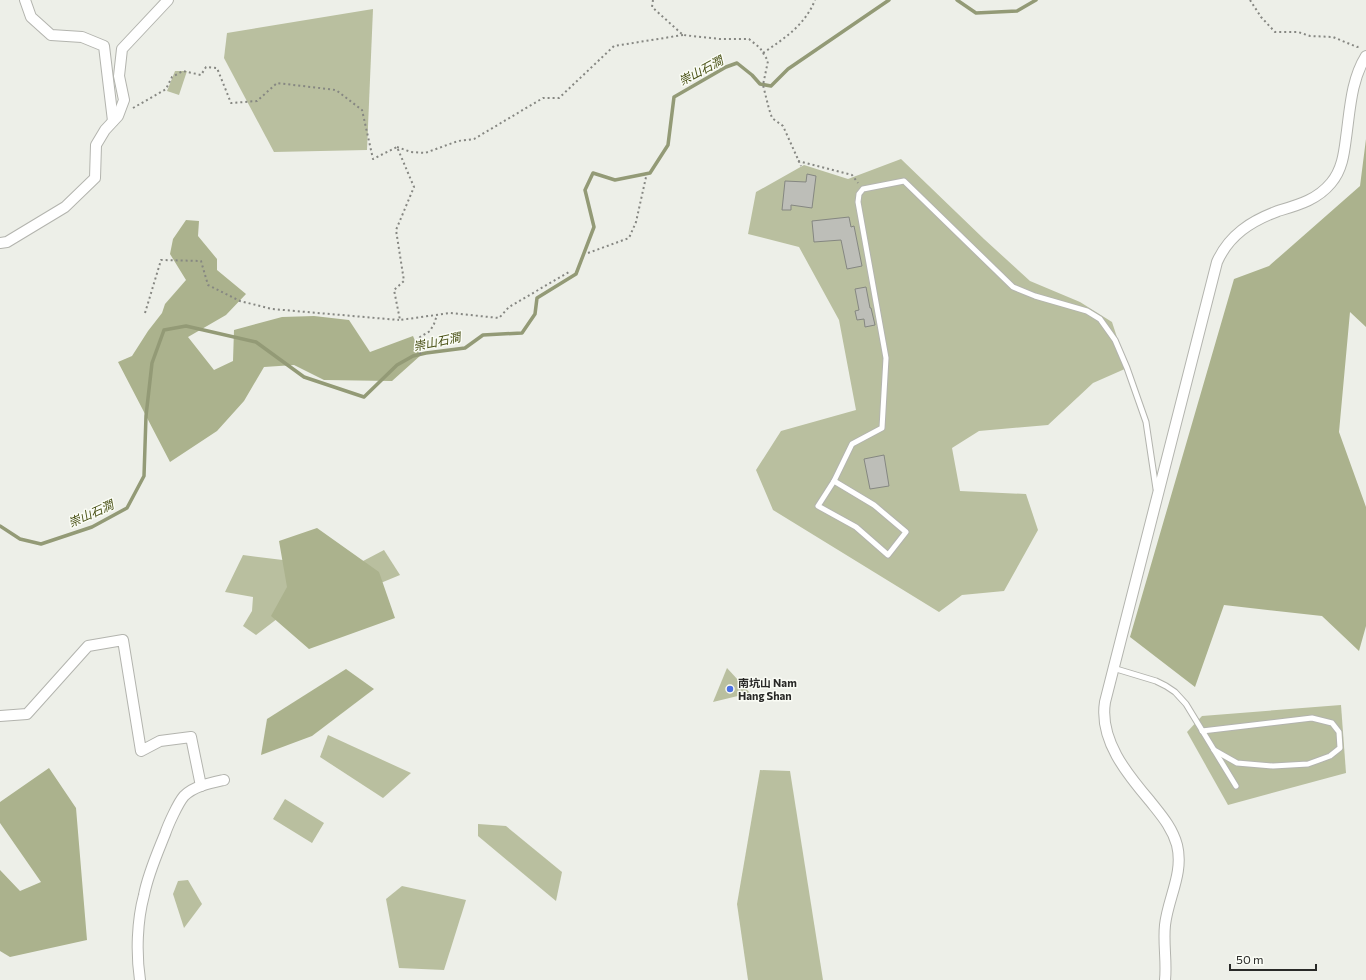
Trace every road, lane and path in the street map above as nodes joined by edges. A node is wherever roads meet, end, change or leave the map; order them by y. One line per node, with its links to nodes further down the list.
1 (25, 0): 10 (street)
2 (168, 0): 10 (street)
3 (653, 0): 6 (path)
4 (815, 0): 8 (path)
5 (1250, 0): 7 (path)
6 (683, 35): 8 (path); 11 (path)
7 (1366, 45)
8 (763, 53): 12 (path)
9 (1366, 56): 24 (street)
10 (115, 119): 11 (path); 16 (street)
11 (397, 147): 21 (path)
12 (798, 161): 13 (path); 15 (path)
13 (801, 166)
14 (646, 177): 17 (path)
15 (862, 189): 23 (lane); 24 (lane)
16 (0, 244)
17 (588, 253)
18 (569, 272): 20 (path)
19 (145, 313): 21 (path)
20 (437, 315): 21 (path); 22 (path)
21 (400, 320)
22 (421, 354)
23 (834, 481): 23 (lane)
24 (1157, 495): 25 (street)
25 (1113, 668): 27 (lane); 33 (street)
26 (0, 716): 30 (street)
27 (1202, 731): 28 (lane); 28 (lane)
28 (1214, 750): 31 (lane)
29 (224, 780): 30 (street)
30 (201, 786): 32 (street)
31 (1236, 786)
32 (140, 980)
33 (1165, 980)

